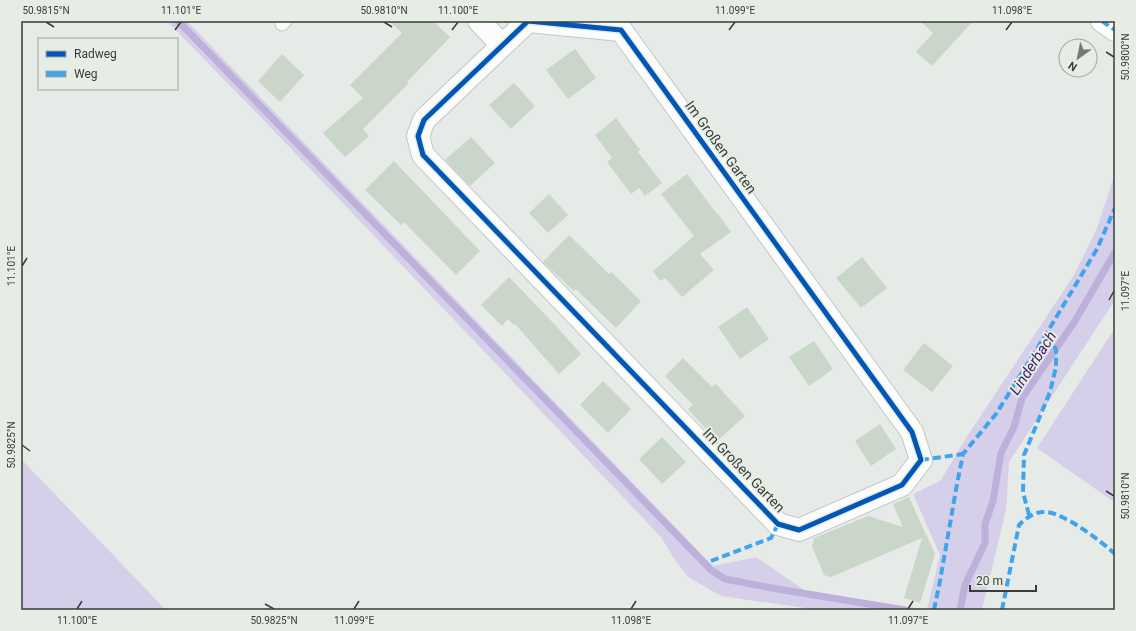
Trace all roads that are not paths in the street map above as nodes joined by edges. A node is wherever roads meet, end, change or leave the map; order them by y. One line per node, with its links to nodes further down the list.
1 (479, 21): 4 (street)
2 (1102, 21): 3 (street)
3 (1115, 30)
4 (502, 45): 4 (street, Im Großen Garten)

